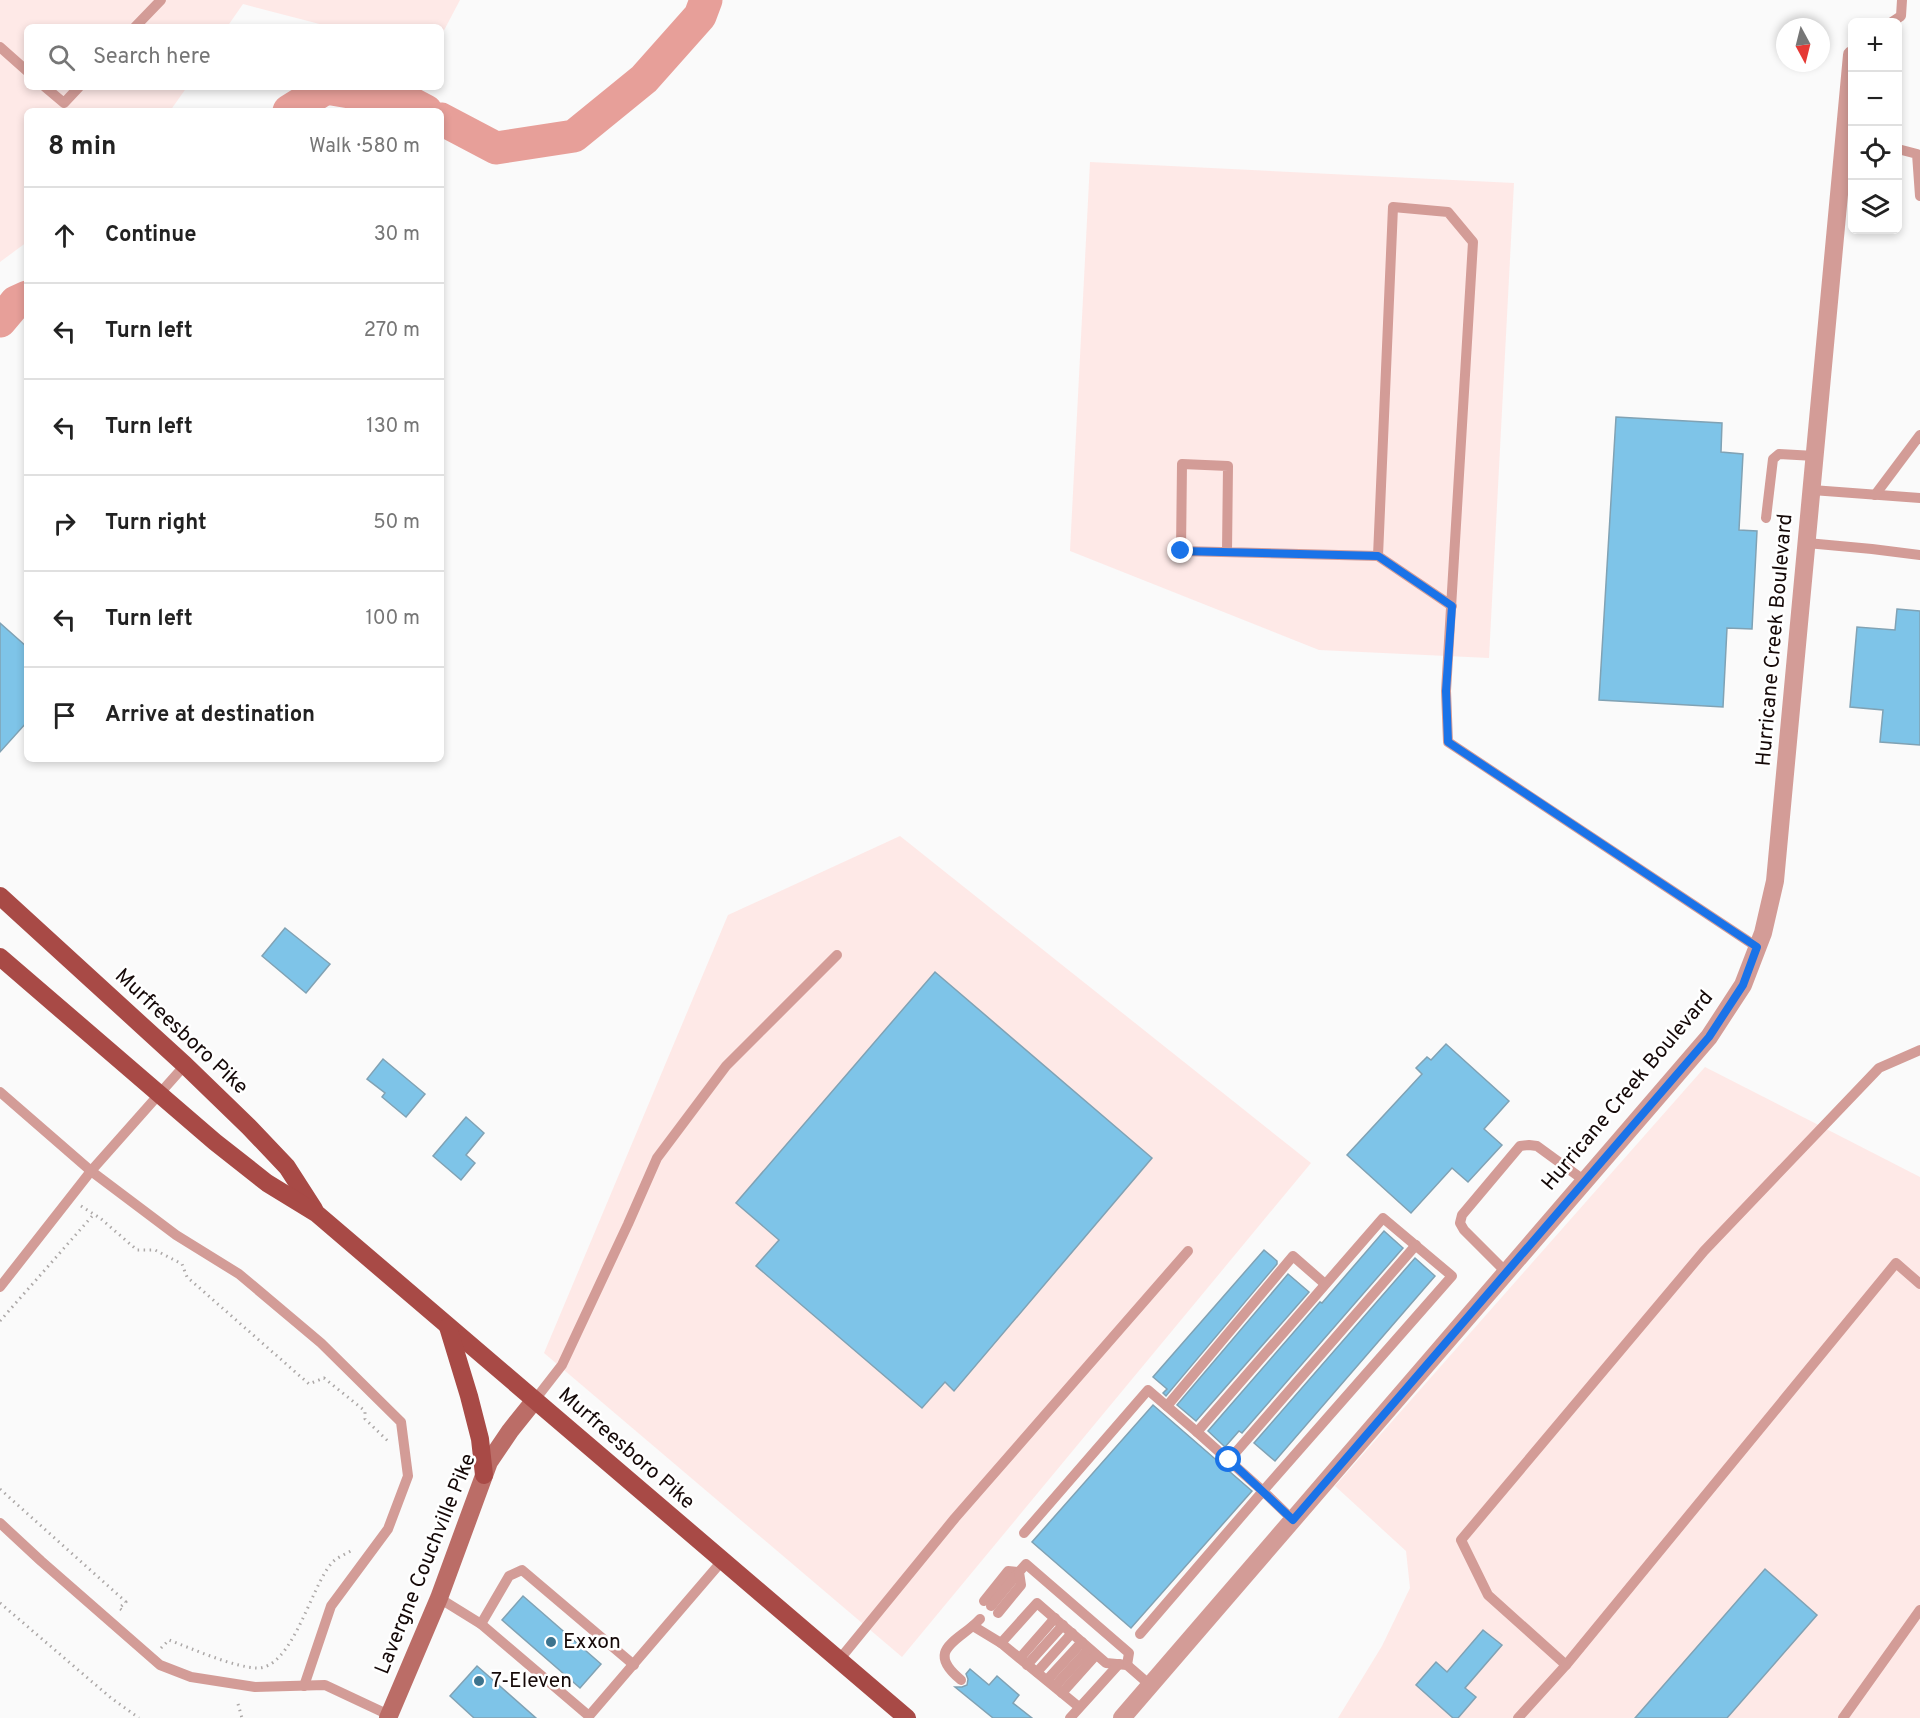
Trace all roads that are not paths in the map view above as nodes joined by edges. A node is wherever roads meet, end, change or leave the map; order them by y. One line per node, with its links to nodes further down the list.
1 (1902, 0): 3 (lane)
2 (157, 1): 4 (lane)
3 (1898, 18)
4 (138, 24)
5 (0, 47): 6 (lane)
6 (24, 68)
7 (1851, 72): 10 (street, Hurricane Creek Boulevard)
8 (48, 90): 9 (lane)
9 (76, 90)
10 (1849, 126)
11 (1848, 148): 15 (street, Hurricane Creek Boulevard)
12 (1902, 150): 13 (lane)
13 (1920, 196)
14 (1920, 435): 17 (lane)
15 (1815, 456): 16 (street, Hurricane Creek Boulevard); 19 (lane)
16 (1812, 490): 17 (lane); 20 (street, Hurricane Creek Boulevard)
17 (1875, 495): 18 (lane)
18 (1920, 498)
19 (1766, 518)
20 (1807, 543): 22 (lane); 26 (street, Hurricane Creek Boulevard)
21 (1227, 552): 21 (lane); 23 (lane)
22 (1920, 555)
23 (1378, 556): 24 (lane); 24 (lane)
24 (1452, 606): 26 (lane)
25 (0, 896): 30 (main road, Murfreesboro Pike)
26 (1757, 947): 34 (street, Hurricane Creek Boulevard)
27 (837, 955): 43 (lane)
28 (0, 957): 32 (main road, Murfreesboro Pike)
29 (1920, 1050): 66 (lane)
30 (185, 1065): 32 (lane); 35 (main road, Murfreesboro Pike)
31 (0, 1092): 33 (lane)
32 (160, 1095): 33 (lane); 35 (main road, Murfreesboro Pike)
33 (92, 1171): 41 (lane); 69 (lane)
34 (1585, 1181): 38 (street, Hurricane Creek Boulevard); 38 (lane)
35 (316, 1213): 42 (main road, Murfreesboro Pike)
36 (1416, 1245): 39 (lane); 46 (lane); 48 (lane)
37 (1188, 1251): 62 (lane)
38 (1506, 1272): 49 (street, Hurricane Creek Boulevard)
39 (1326, 1284): 44 (lane); 45 (lane)
40 (1920, 1284): 66 (lane)
41 (0, 1287)
42 (447, 1326): 43 (main road, Murfreesboro Pike); 47 (main road)
43 (534, 1401): 47 (street, Lavergne Couchville Pike); 52 (main road, Murfreesboro Pike)
44 (1167, 1406): 45 (lane); 51 (lane)
45 (1197, 1432): 46 (lane)
46 (1229, 1460): 48 (lane)
47 (484, 1475): 54 (street, Lavergne Couchville Pike)
48 (1263, 1491): 49 (lane); 59 (lane)
49 (1293, 1520): 68 (street, Hurricane Creek Boulevard)
50 (0, 1523): 69 (lane)
51 (1024, 1533)
52 (722, 1562): 62 (main road, Murfreesboro Pike); 63 (lane)
53 (1019, 1572): 53 (lane); 65 (lane)
54 (439, 1598): 57 (lane); 72 (street, Lavergne Couchville Pike)
55 (1920, 1610): 77 (lane)
56 (1059, 1622): 58 (lane); 60 (lane); 64 (lane)
57 (481, 1624): 63 (lane); 63 (lane)
58 (1072, 1633): 61 (lane); 64 (lane)
59 (1140, 1634)
60 (1001, 1643): 64 (lane); 67 (lane)
61 (1089, 1649): 65 (lane); 70 (lane); 70 (lane)
62 (839, 1660): 73 (main road, Murfreesboro Pike)
63 (634, 1665)
64 (1028, 1665): 70 (lane)
65 (1123, 1665): 68 (lane); 71 (lane)
66 (1566, 1665): 76 (lane)
67 (961, 1680)
68 (1150, 1685): 75 (street, Hurricane Creek Boulevard)
69 (304, 1686): 72 (lane)
70 (1055, 1686): 71 (lane)
71 (1079, 1707): 74 (lane)
72 (388, 1716)
73 (907, 1718)
74 (1070, 1718)
75 (1122, 1718)
76 (1518, 1718)
77 (1843, 1718)

